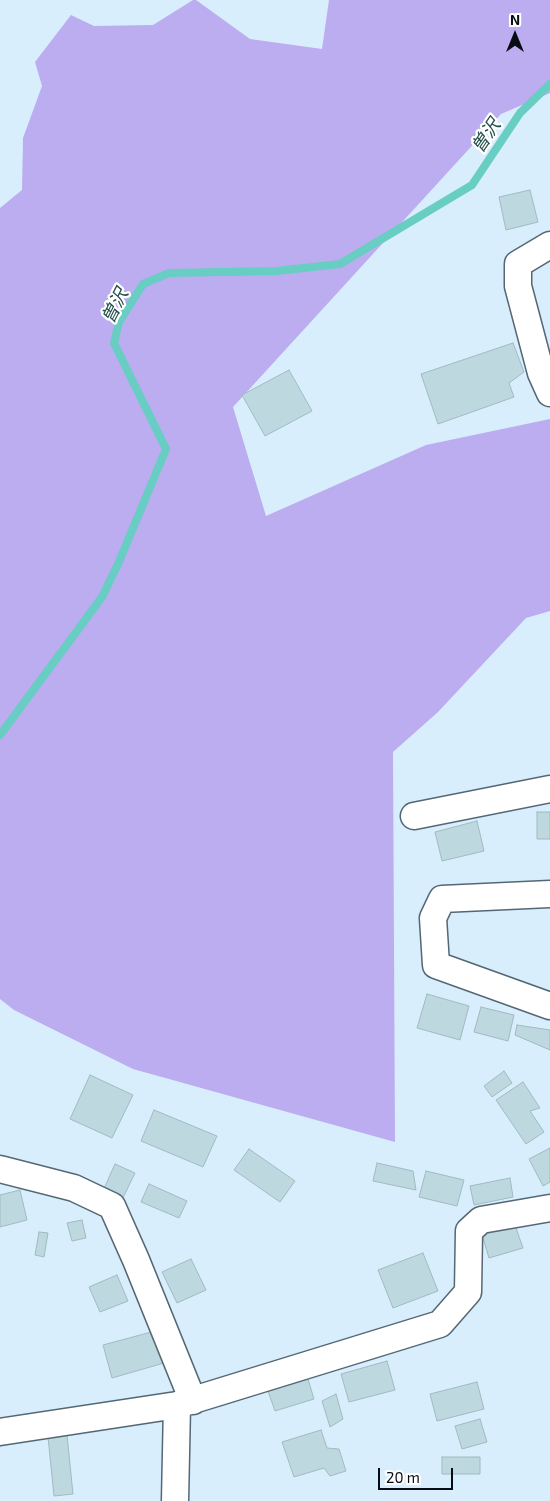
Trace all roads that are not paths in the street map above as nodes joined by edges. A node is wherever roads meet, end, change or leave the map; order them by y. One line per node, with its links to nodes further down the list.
1 (550, 245): 2 (street)
2 (550, 393)
3 (550, 788): 4 (street)
4 (414, 816)
5 (550, 894): 6 (street)
6 (550, 1006)
7 (0, 1169): 9 (street)
8 (550, 1208): 9 (street)
9 (185, 1403): 10 (street); 11 (street)
10 (0, 1432)
11 (175, 1501)

